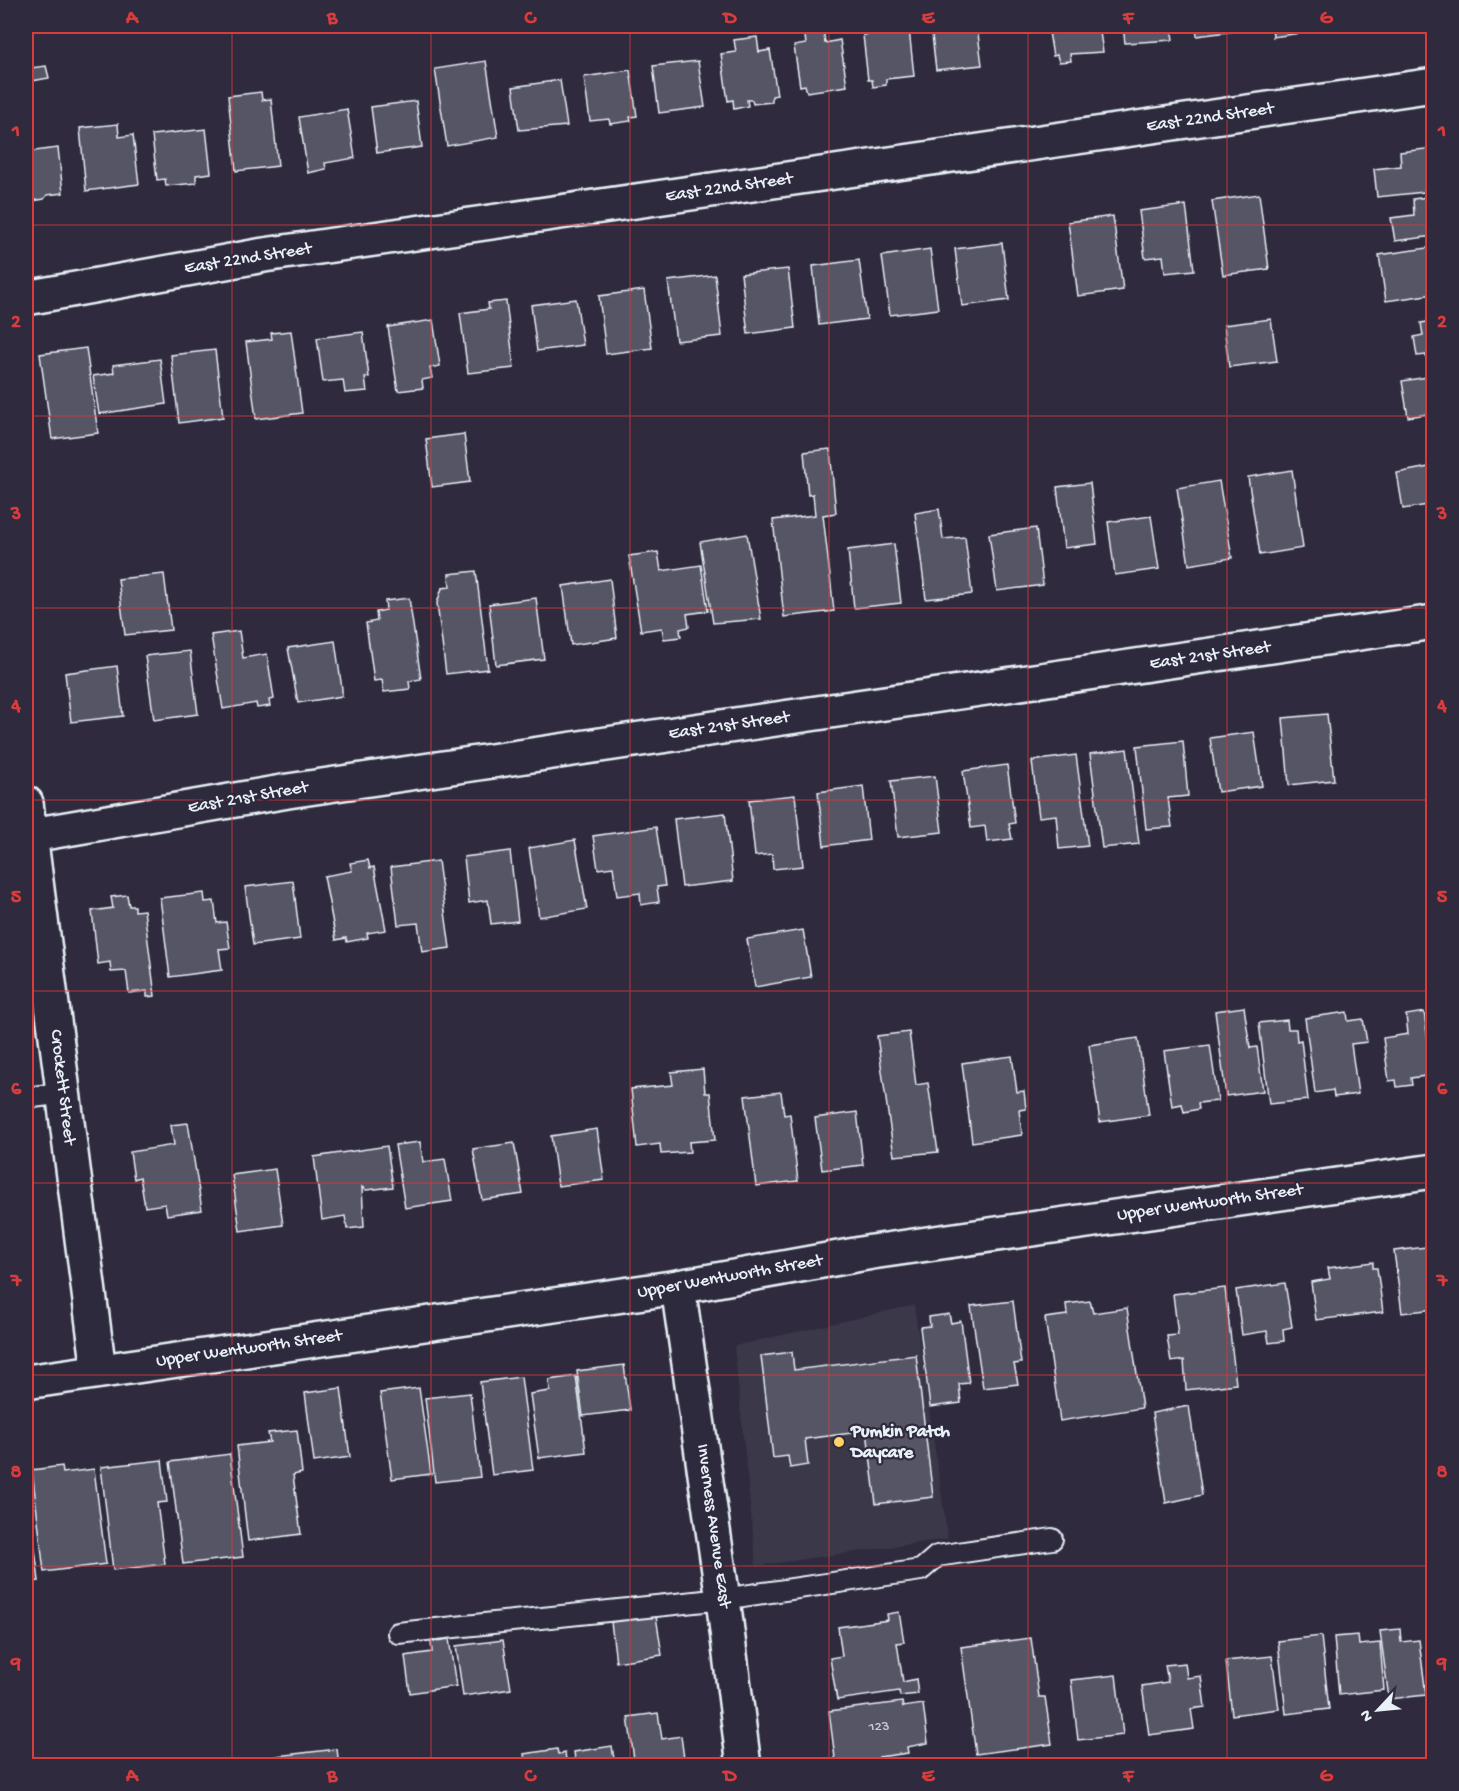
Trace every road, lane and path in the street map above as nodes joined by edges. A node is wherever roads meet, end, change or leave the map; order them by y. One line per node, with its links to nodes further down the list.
1 (1434, 85): 2 (street, East 22nd Street)
2 (26, 298)
3 (1434, 622): 5 (street, East 21st Street)
4 (26, 803): 5 (street, Crockett Street)
5 (28, 836): 6 (street, Crockett Street)
6 (63, 1093): 7 (lane); 10 (street, Crockett Street)
7 (26, 1098)
8 (1434, 1171): 9 (street, Upper Wentworth Street)
9 (678, 1287): 10 (street, Upper Wentworth Street); 13 (street, Inverness Avenue East)
10 (99, 1371): 11 (street, Upper Wentworth Street)
11 (26, 1382)
12 (1052, 1539): 13 (lane)
13 (723, 1599): 14 (lane); 15 (street, Inverness Avenue East)
14 (399, 1633)
15 (744, 1766)

